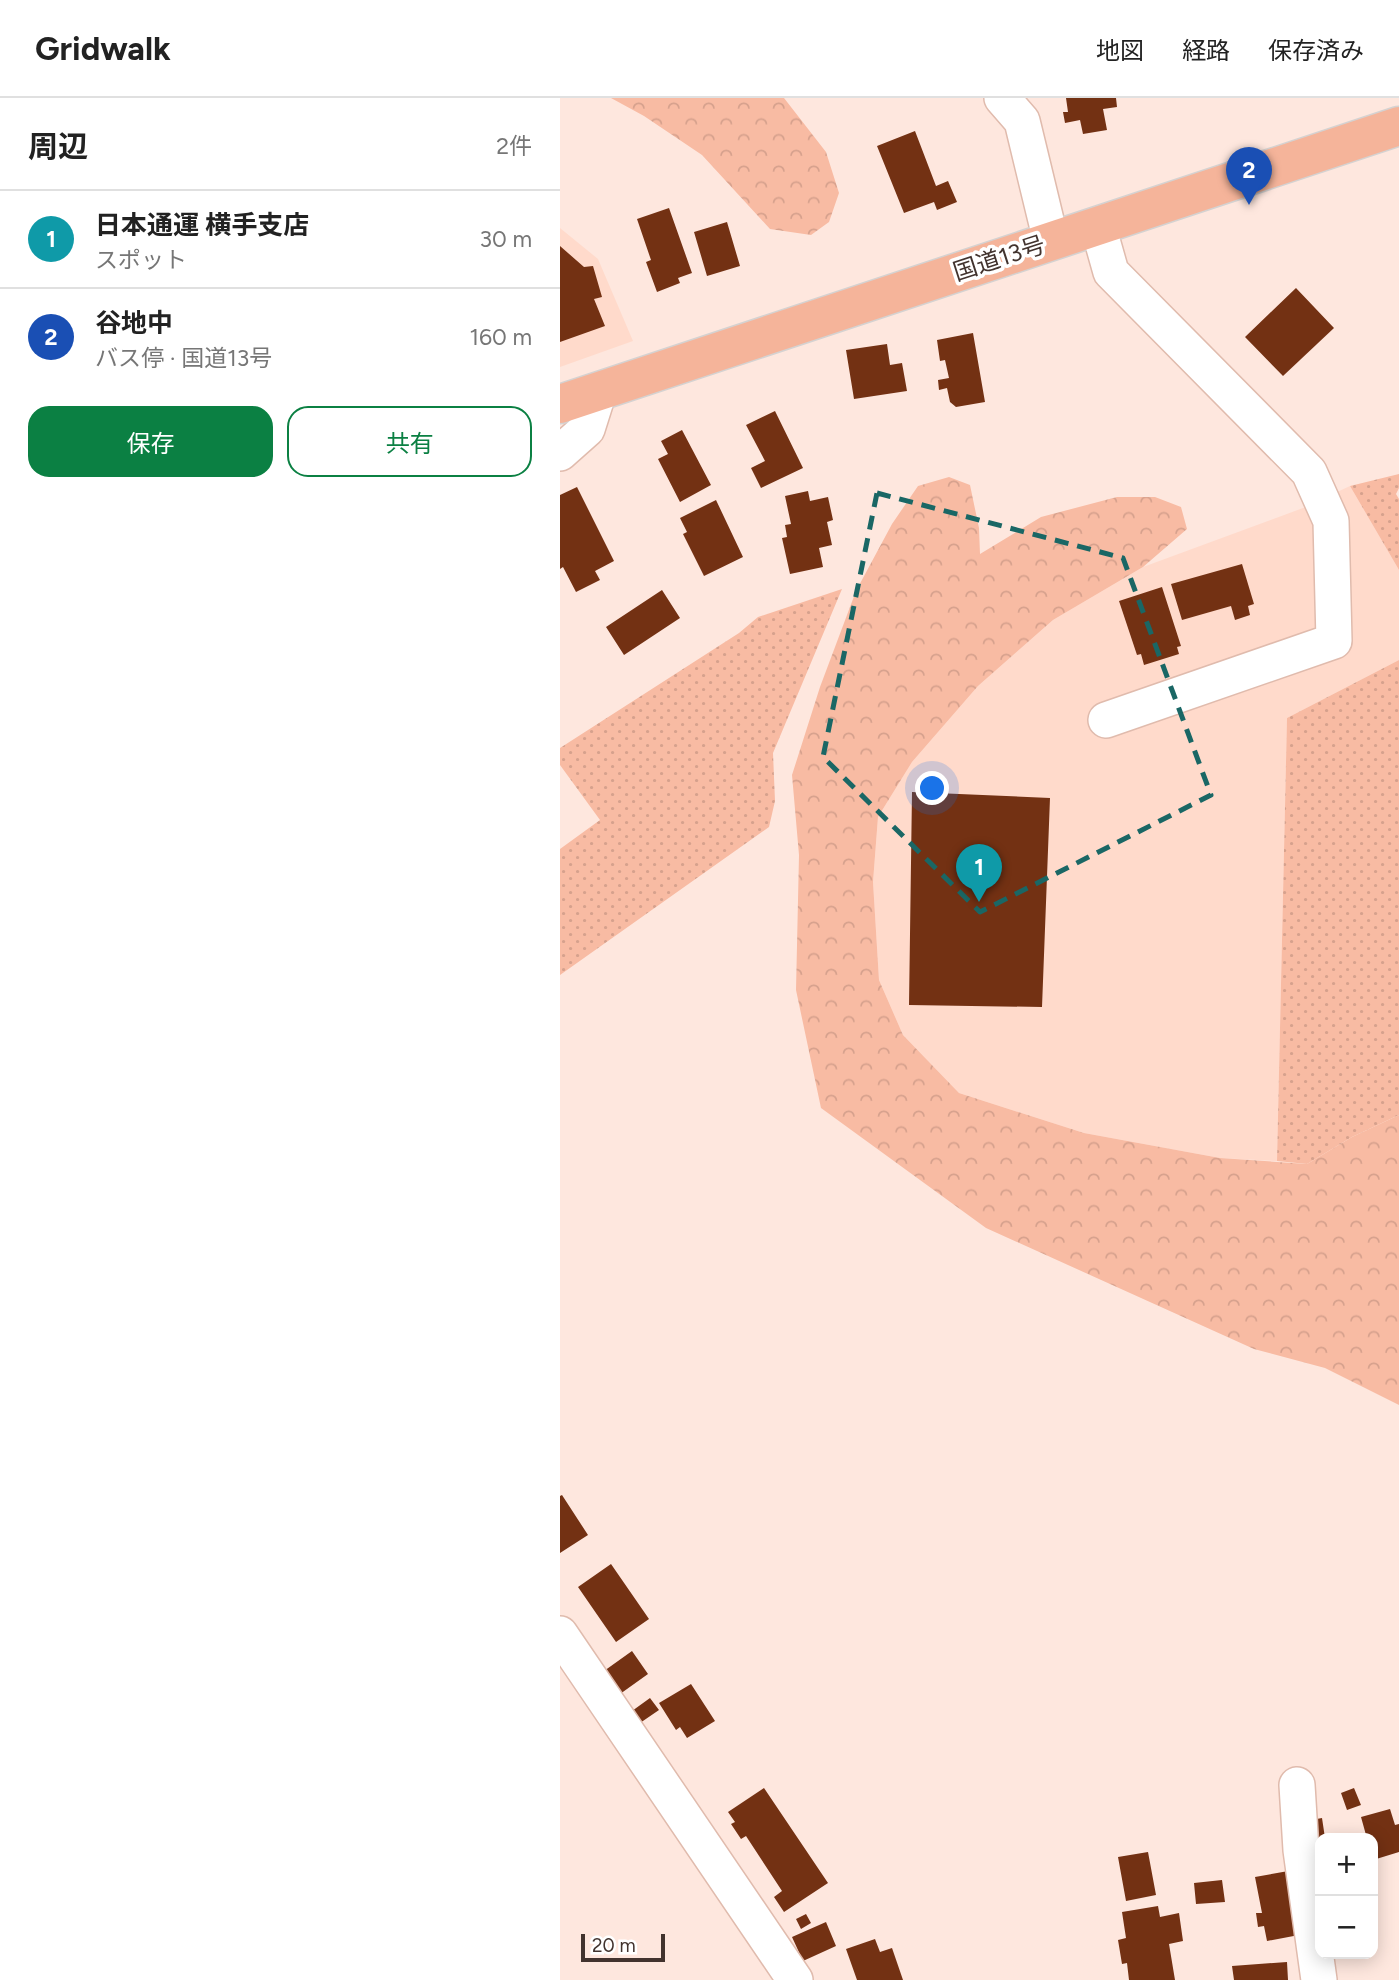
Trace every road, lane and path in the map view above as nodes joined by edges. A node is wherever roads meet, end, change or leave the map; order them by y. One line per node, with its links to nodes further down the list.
1 (1002, 98): 4 (street)
2 (1399, 126): 3 (highway, 国道13号)
3 (1098, 226): 4 (highway, 国道13号); 8 (street)
4 (1051, 241): 5 (highway, 国道13号)
5 (599, 391): 6 (highway, 国道13号); 7 (street)
6 (560, 404)
7 (560, 453)
8 (1106, 720)
9 (560, 1634): 11 (street)
10 (1297, 1785): 12 (street)
11 (795, 1980)
12 (1319, 1980)

